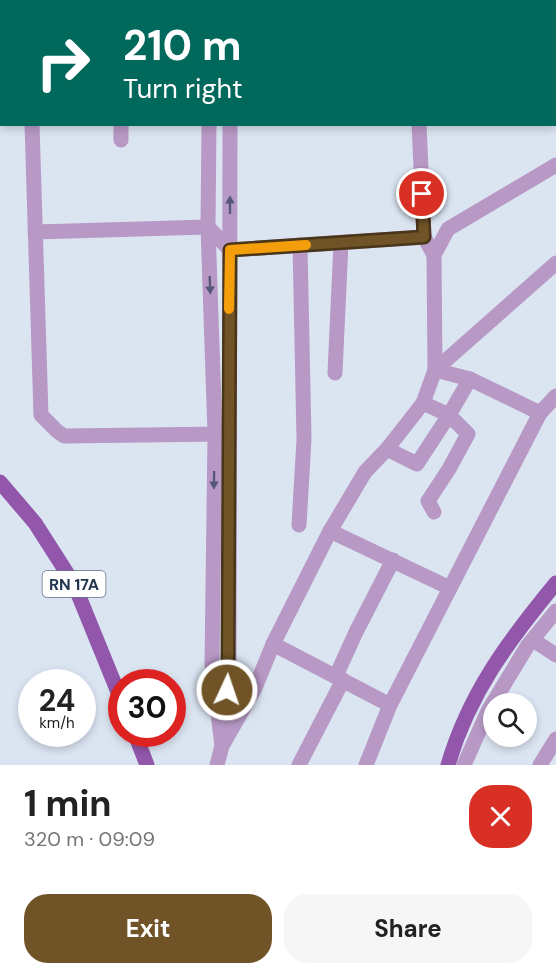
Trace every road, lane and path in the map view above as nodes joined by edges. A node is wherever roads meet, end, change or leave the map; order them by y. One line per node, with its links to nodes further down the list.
1 (32, 126): 11 (street)
2 (121, 126): 6 (street)
3 (209, 126): 9 (street)
4 (230, 126): 15 (street, one-way to 4)
5 (419, 126): 8 (street)
6 (121, 140)
7 (556, 165): 10 (street)
8 (423, 218): 10 (street); 12 (street)
9 (208, 227): 11 (street); 15 (street); 25 (street, one-way to 25)
10 (448, 229): 16 (street)
11 (35, 232): 25 (street)
12 (424, 237): 13 (street); 16 (street)
13 (341, 243): 14 (street); 19 (street)
14 (300, 245): 15 (street); 29 (street)
15 (230, 250): 25 (street)
16 (434, 255): 18 (street)
17 (556, 262): 18 (street)
18 (435, 370): 20 (street); 22 (street)
19 (335, 373)
20 (470, 379): 23 (street); 24 (street)
21 (556, 396): 23 (street)
22 (423, 403): 24 (street); 26 (street)
23 (540, 413): 33 (street)
24 (450, 415): 26 (street); 28 (street)
25 (222, 434): 34 (street, one-way to 34); 35 (street)
26 (387, 449): 30 (street)
27 (0, 482): 40 (main road, RN 17A)
28 (434, 512)
29 (299, 525)
30 (330, 531): 31 (street); 38 (street)
31 (393, 560): 33 (street); 41 (street)
32 (556, 583): 51 (main road)
33 (450, 588): 42 (street)
34 (212, 608): 35 (street); 44 (street)
35 (228, 608): 44 (street)
36 (556, 611): 37 (street)
37 (533, 640): 39 (street); 46 (street)
38 (273, 644): 41 (street); 44 (street)
39 (556, 655)
40 (109, 669)
41 (339, 678): 42 (street); 49 (street)
42 (390, 705): 50 (street)
43 (556, 739): 52 (street)
44 (222, 746): 48 (street)
45 (140, 747): 47 (main road)
46 (471, 761)
47 (147, 765)
48 (217, 765)
49 (299, 765)
50 (366, 765)
51 (448, 765)
52 (540, 765)

